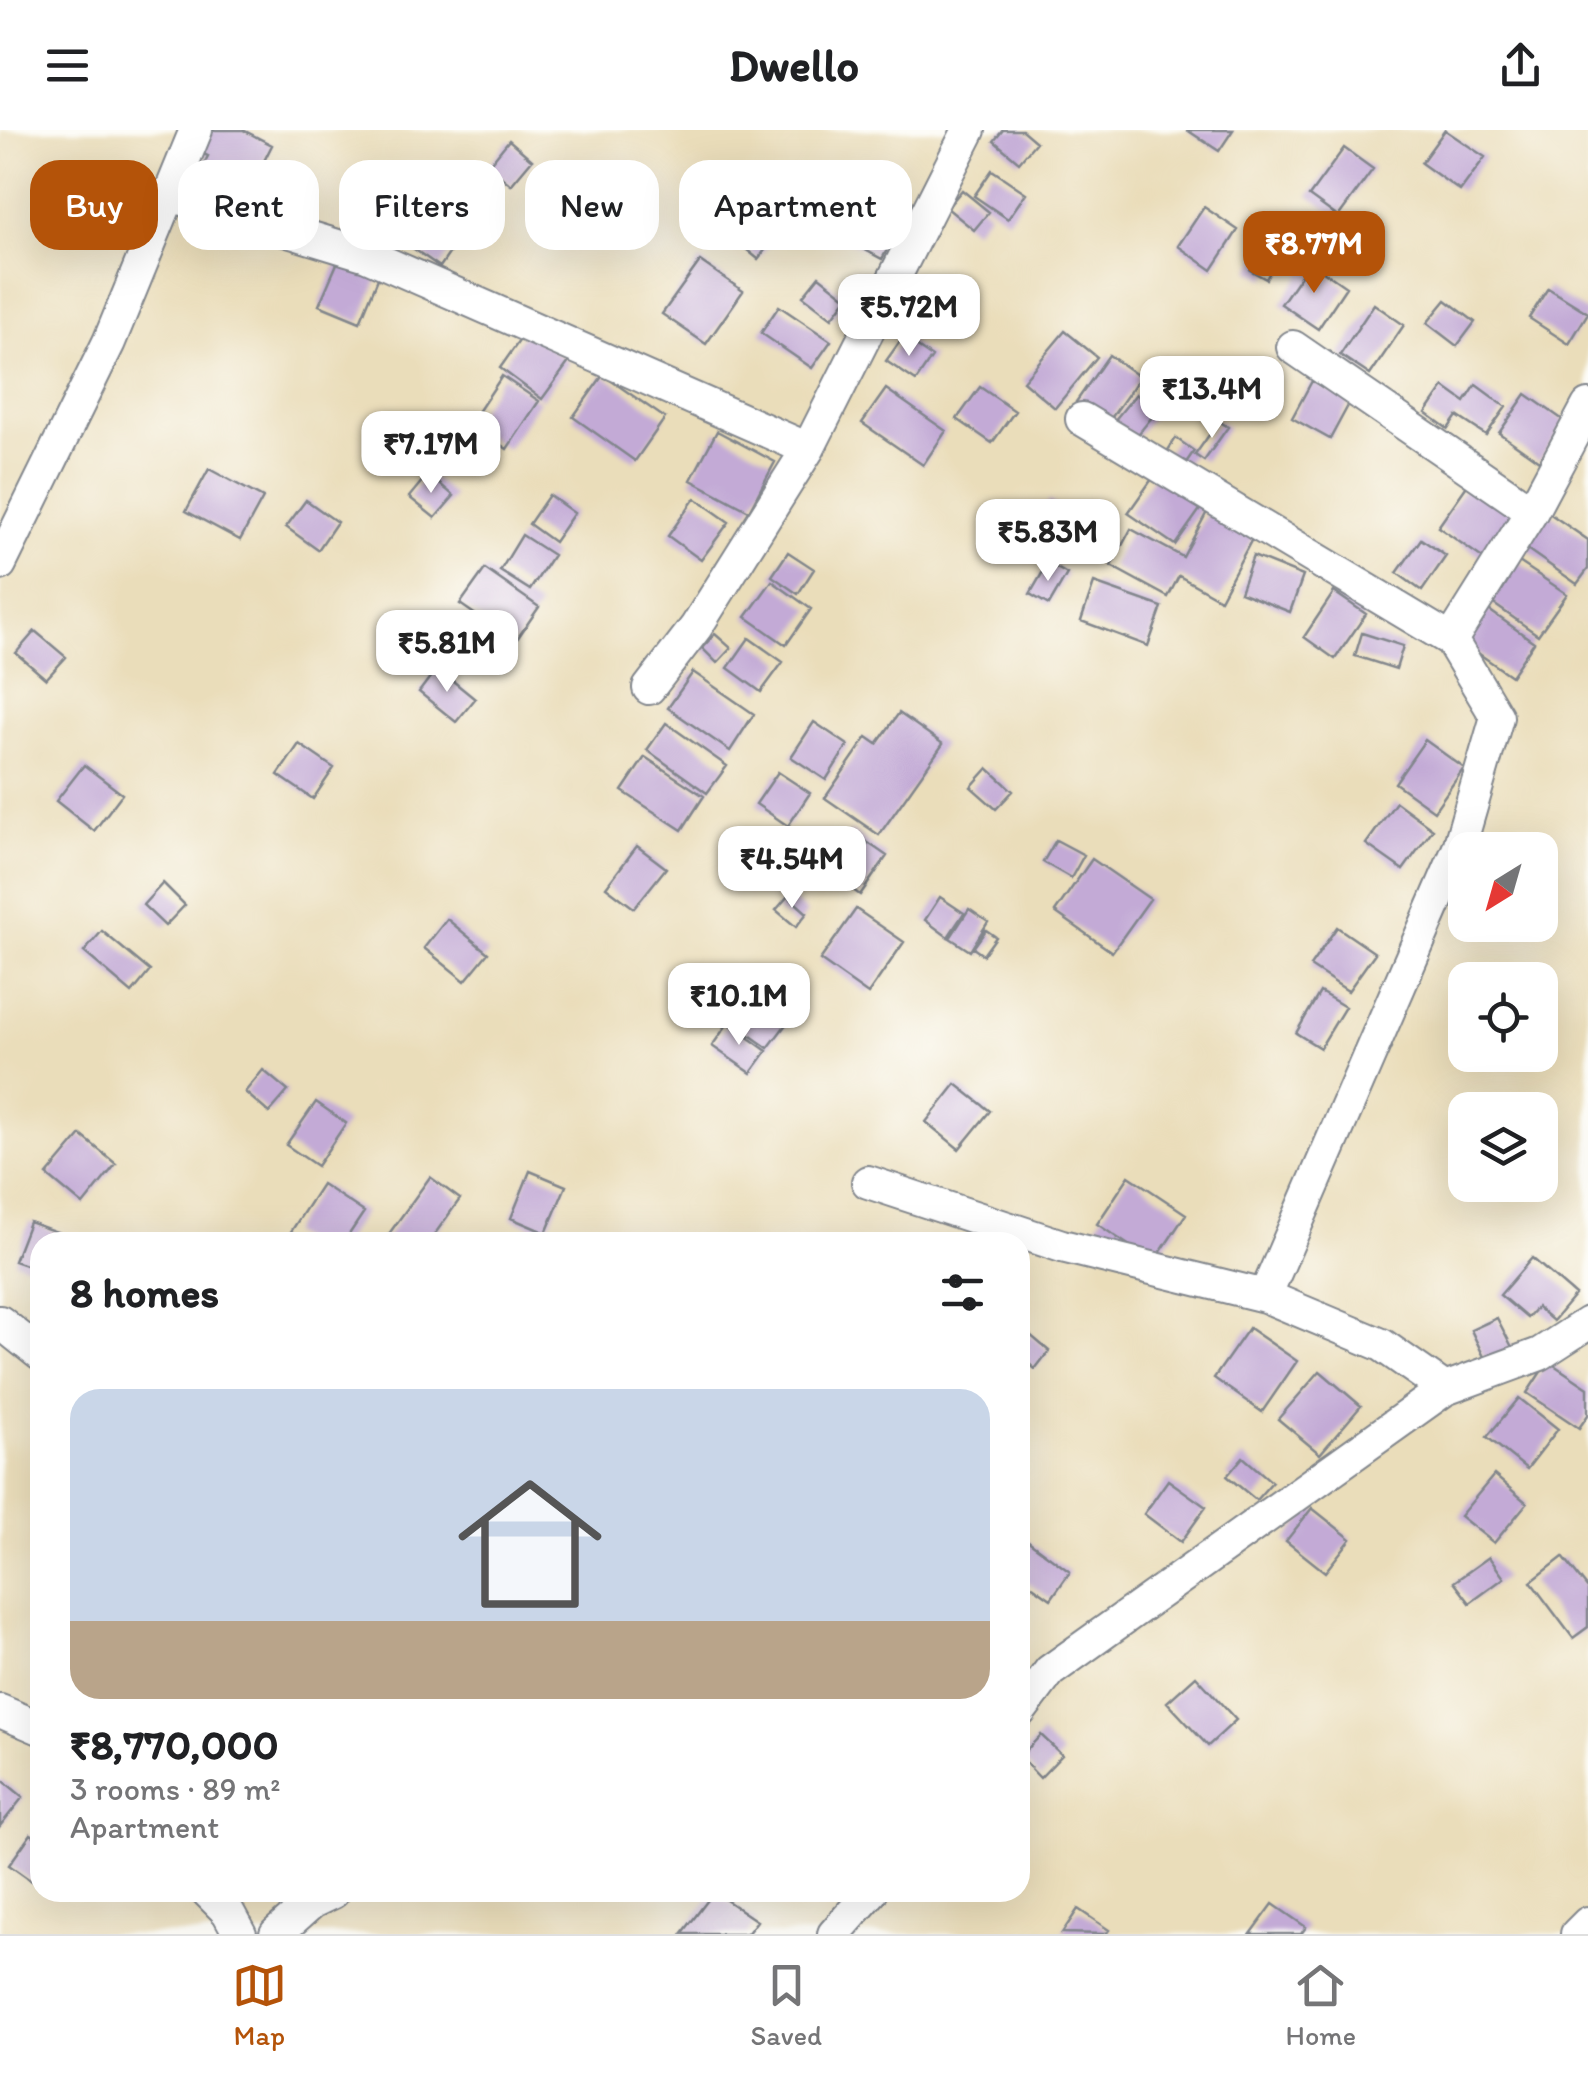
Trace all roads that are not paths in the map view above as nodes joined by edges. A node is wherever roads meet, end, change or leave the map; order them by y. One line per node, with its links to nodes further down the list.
1 (196, 130): 3 (street)
2 (969, 130): 7 (street)
3 (167, 194): 7 (street); 9 (street)
4 (1292, 347): 8 (street)
5 (1588, 406): 8 (street)
6 (1082, 419): 10 (street)
7 (808, 449): 11 (street)
8 (1532, 511): 10 (street)
9 (0, 564)
10 (1451, 640): 15 (street)
11 (648, 688)
12 (868, 1182): 13 (street)
13 (1020, 1232)
14 (1030, 1235): 15 (street)
15 (1265, 1296): 19 (street)
16 (0, 1322): 18 (street)
17 (1588, 1323): 19 (street)
18 (30, 1346)
19 (1445, 1389): 20 (street)
20 (1030, 1698)
21 (0, 1711): 22 (street)
22 (30, 1724)
23 (218, 1902): 27 (street)
24 (312, 1902): 28 (street)
25 (862, 1902): 29 (street)
26 (1588, 1922): 30 (street)
27 (240, 1934)
28 (276, 1934)
29 (834, 1934)
30 (1577, 1934)

